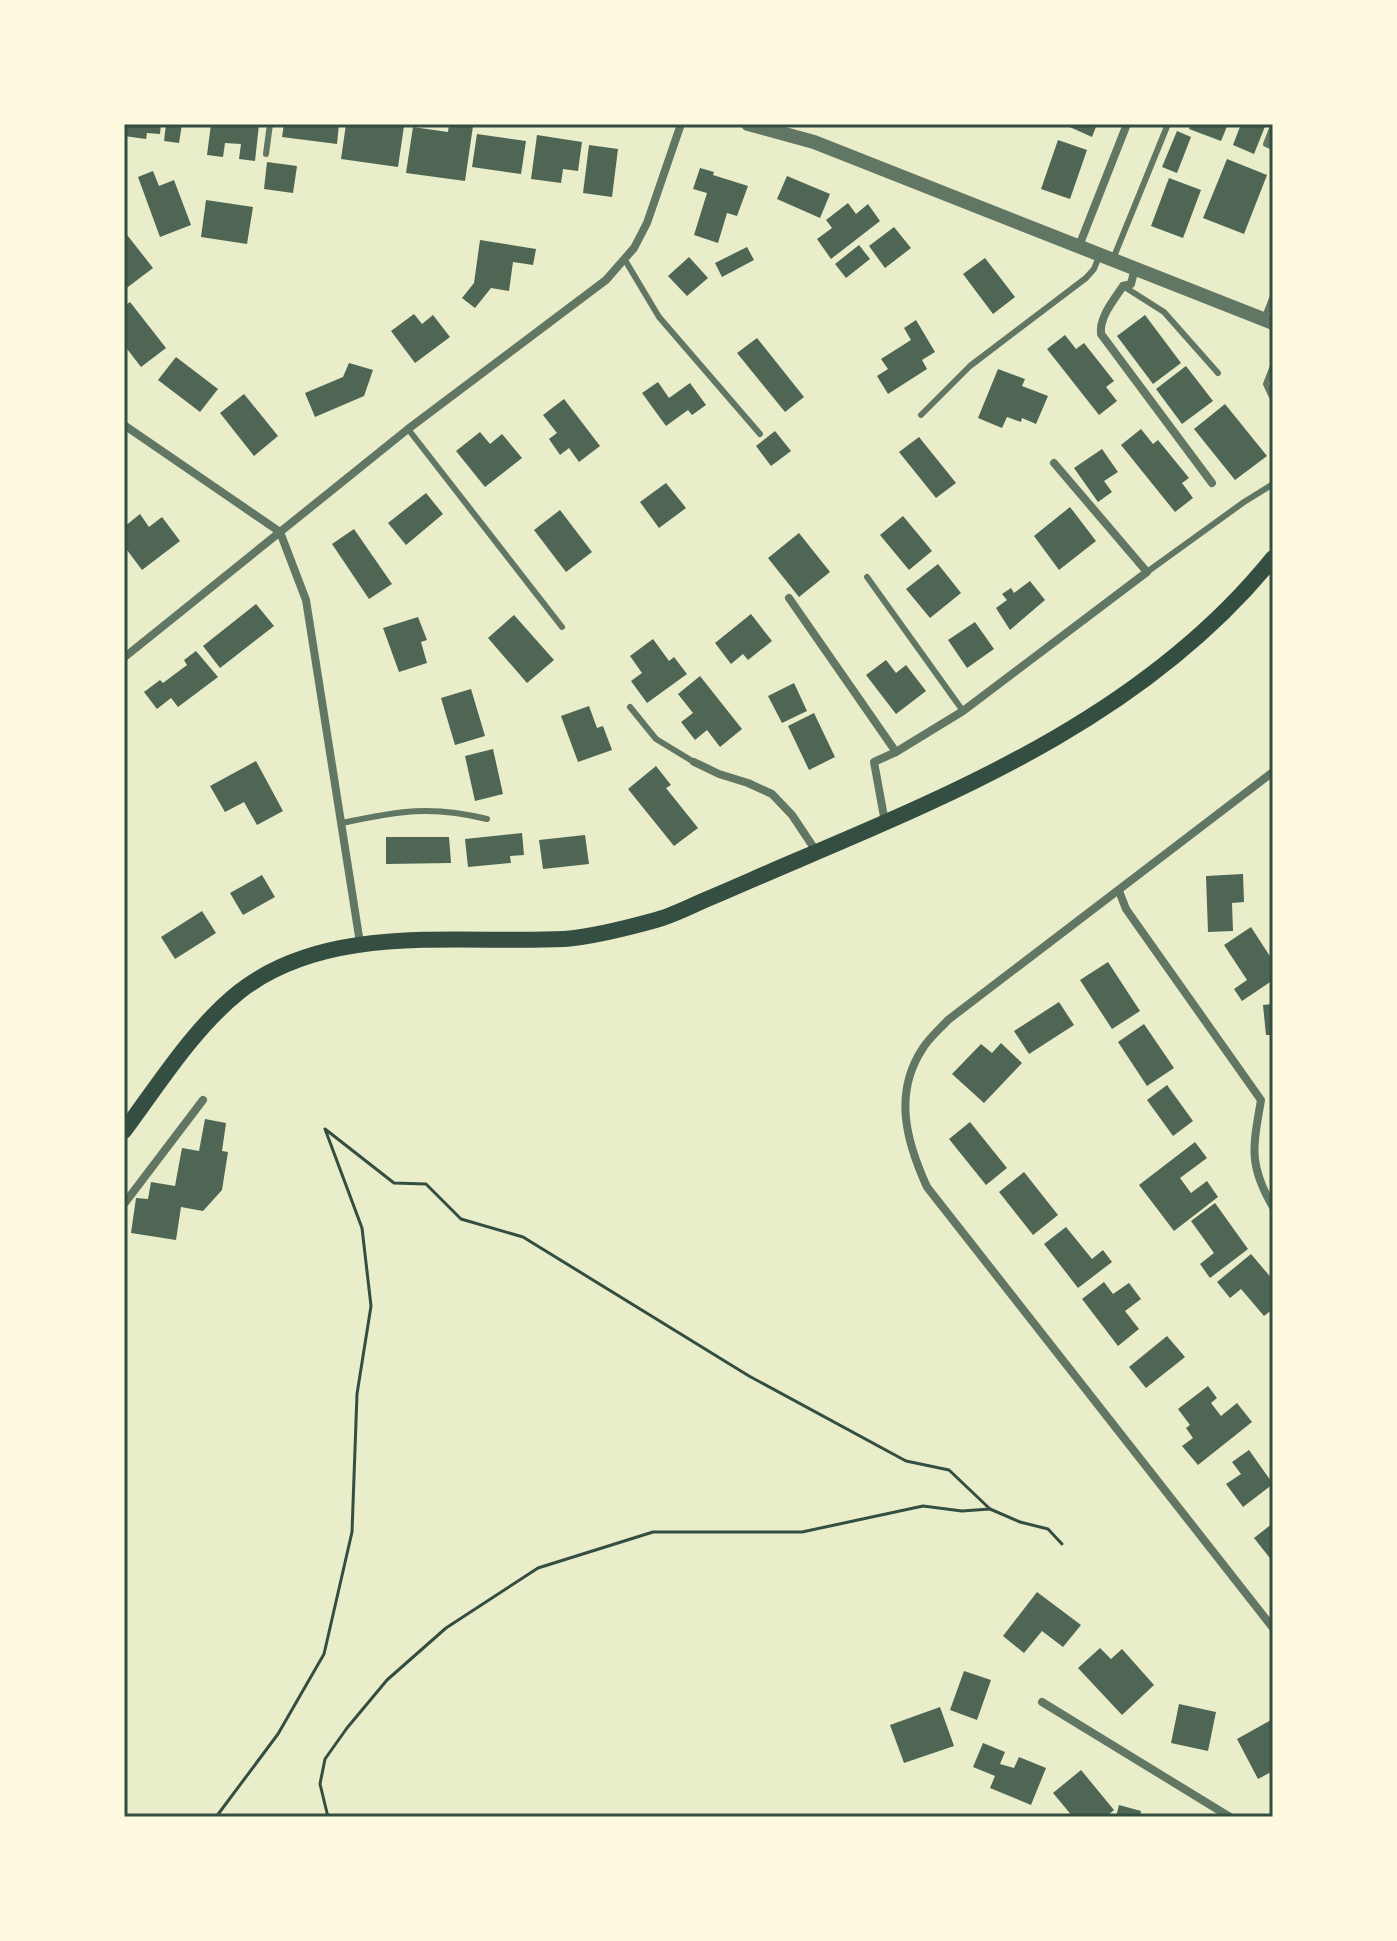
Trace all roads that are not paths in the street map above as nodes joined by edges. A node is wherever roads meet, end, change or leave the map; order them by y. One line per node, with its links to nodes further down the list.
1 (270, 124): 8 (lane)
2 (681, 124): 11 (street)
3 (748, 124): 9 (street)
4 (1127, 124): 9 (street)
5 (1168, 124): 10 (lane)
6 (1273, 126): 7 (lane)
7 (1273, 147)
8 (266, 154)
9 (1079, 246): 10 (street)
10 (1107, 256): 12 (street); 19 (lane)
11 (625, 260): 21 (street); 22 (lane)
12 (1135, 268): 13 (street); 15 (street)
13 (1123, 286): 17 (lane); 24 (street)
14 (1273, 296): 15 (lane)
15 (1269, 321)
16 (1273, 366): 18 (lane)
17 (1218, 373)
18 (1273, 399)
19 (921, 415)
20 (124, 425): 26 (street)
21 (408, 429): 26 (street); 31 (lane)
22 (760, 434)
23 (1054, 463): 28 (street)
24 (1212, 483)
25 (1273, 484): 28 (lane)
26 (280, 532): 32 (street); 40 (street)
27 (1273, 558): 39 (main road)
28 (1147, 572): 34 (street)
29 (867, 577): 34 (lane)
30 (789, 598): 35 (street)
31 (562, 627)
32 (126, 656)
33 (630, 707): 36 (lane)
34 (963, 711): 35 (street)
35 (896, 752): 39 (street)
36 (694, 762): 41 (street)
37 (1273, 772): 42 (street)
38 (487, 819): 40 (lane)
39 (885, 822): 41 (main road)
40 (342, 823): 43 (street)
41 (817, 852): 43 (main road)
42 (1119, 891): 46 (street); 50 (street)
43 (360, 943): 47 (main road)
44 (1273, 1097): 46 (street)
45 (203, 1100): 48 (street)
46 (1261, 1100): 49 (street)
47 (124, 1131)
48 (124, 1204)
49 (1273, 1207)
50 (1273, 1628)
51 (1042, 1702): 52 (street)
52 (1230, 1817)

